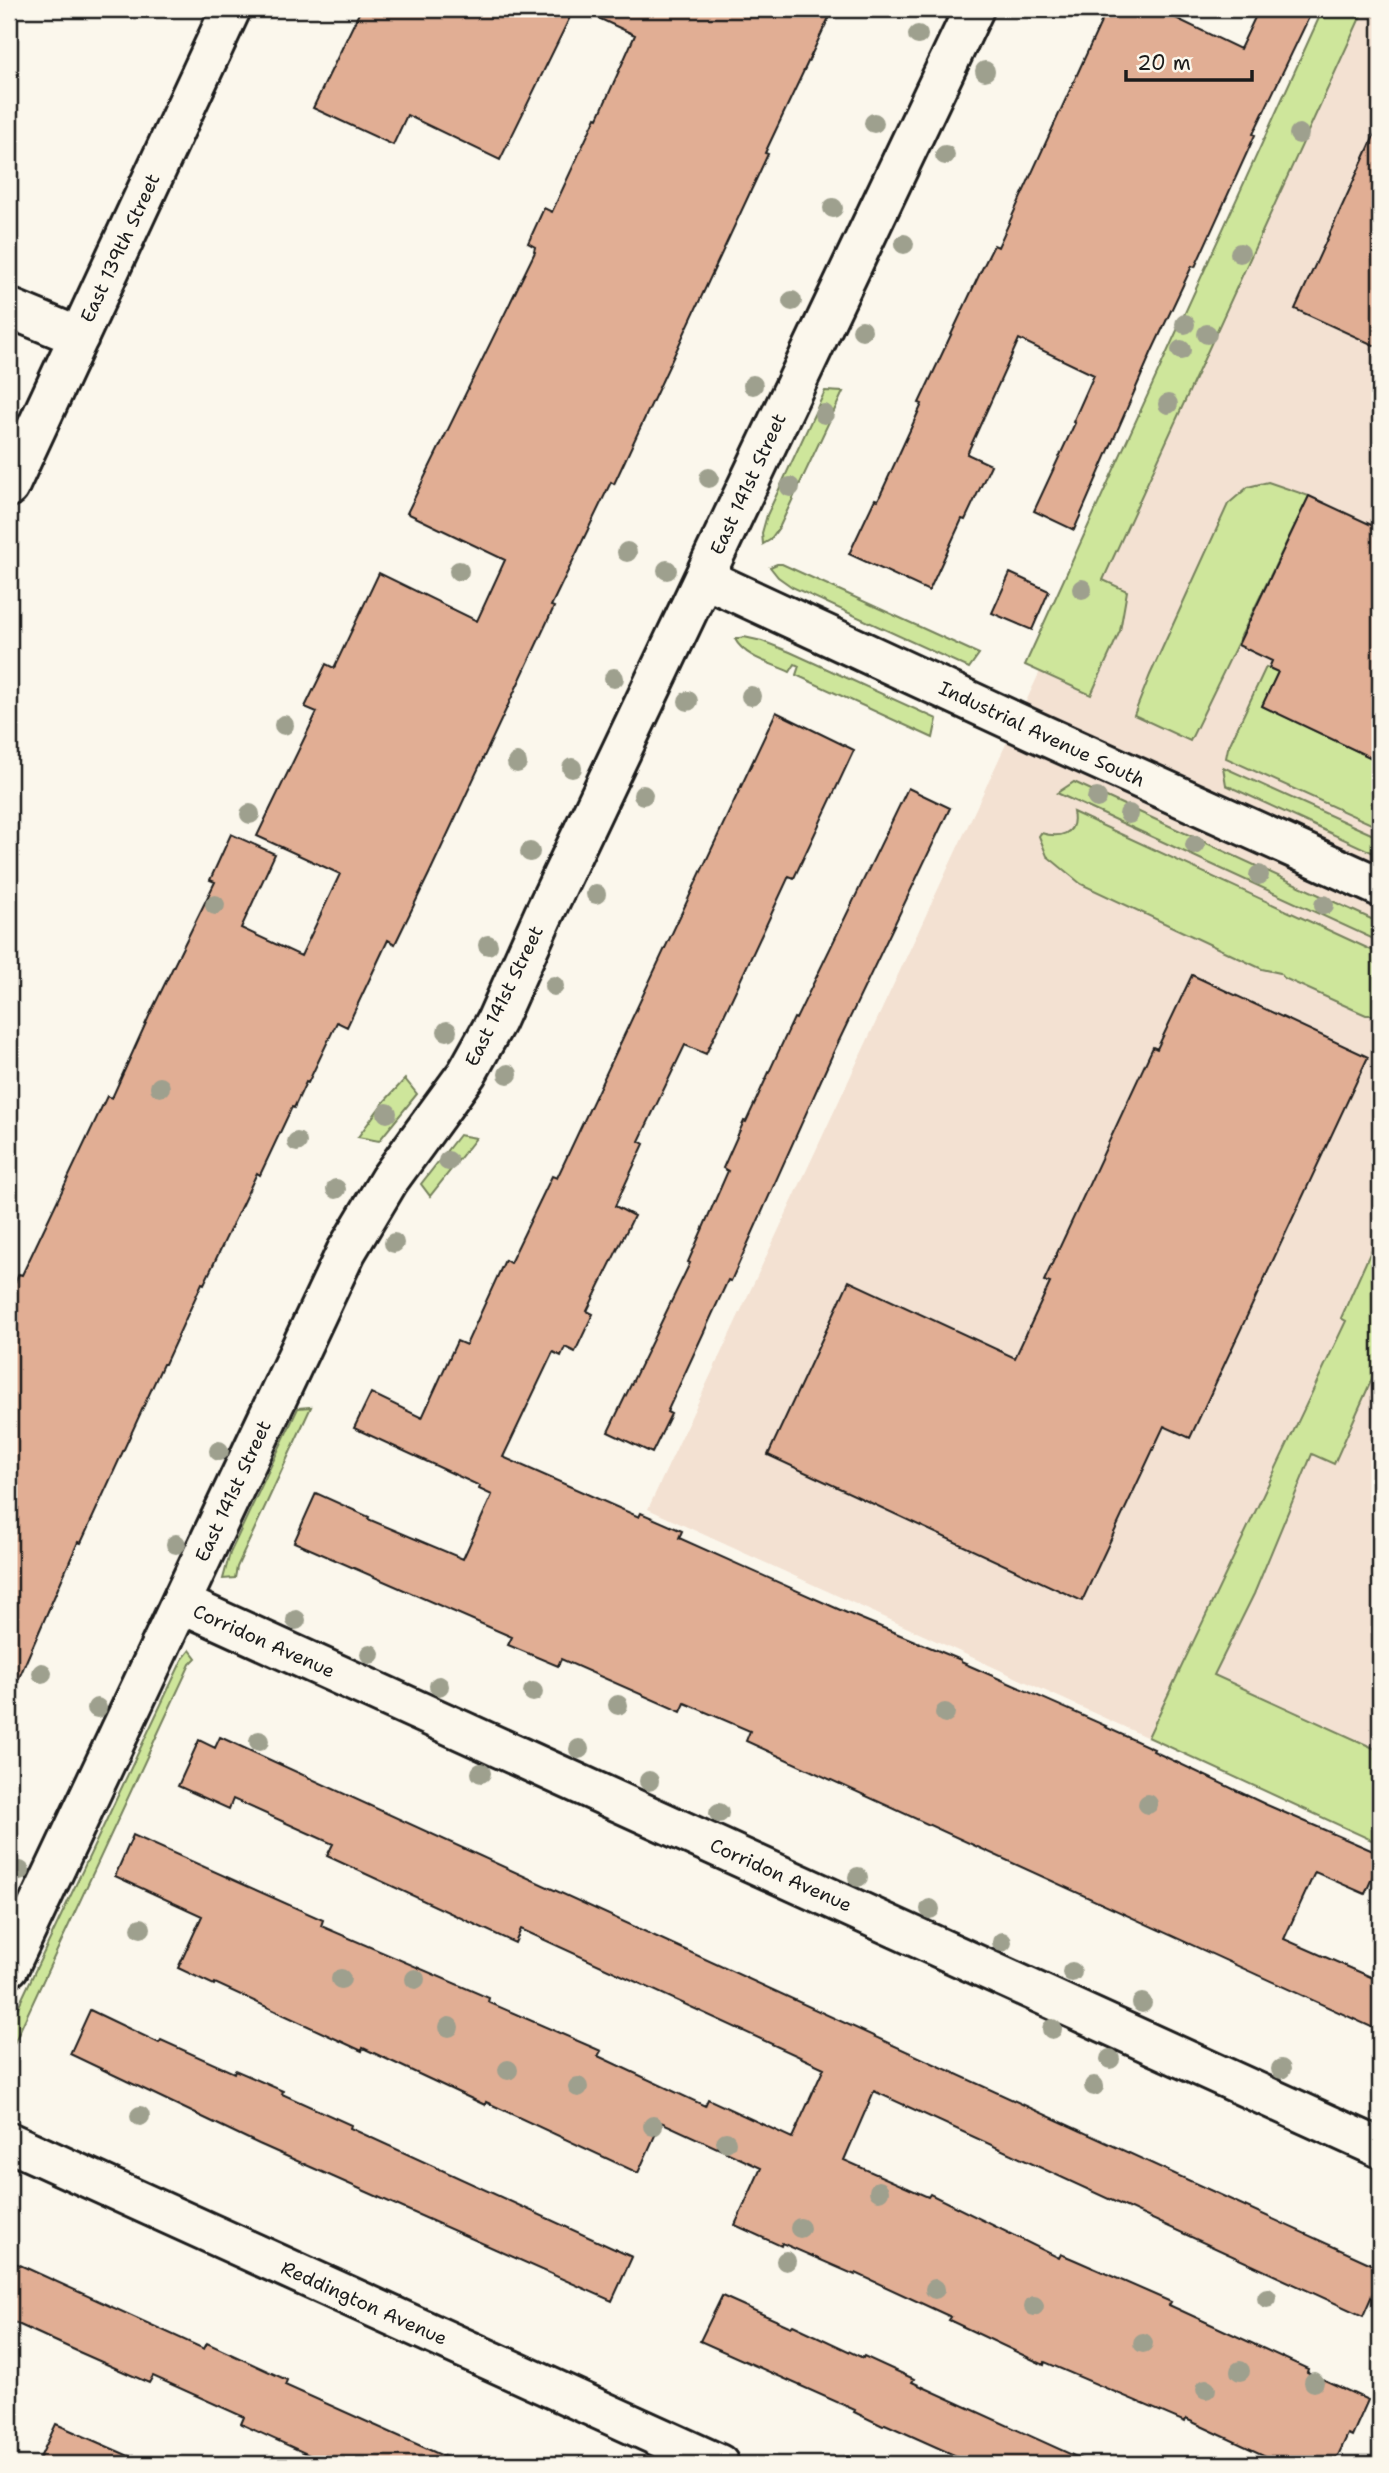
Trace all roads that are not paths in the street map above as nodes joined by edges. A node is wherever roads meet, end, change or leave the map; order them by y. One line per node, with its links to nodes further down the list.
1 (231, 9): 4 (street, East 139th Street)
2 (974, 9): 6 (street, East 141st Street)
3 (9, 308): 4 (street)
4 (79, 337): 5 (street, East 139th Street)
5 (9, 487)
6 (704, 578): 7 (street, Industrial Avenue South); 8 (street, East 141st Street)
7 (1380, 887)
8 (181, 1603): 9 (street, East 141st Street); 11 (street, Corridon Avenue)
9 (9, 1967)
10 (9, 2142): 12 (street, Reddington Avenue)
11 (1380, 2148)
12 (719, 2464)

